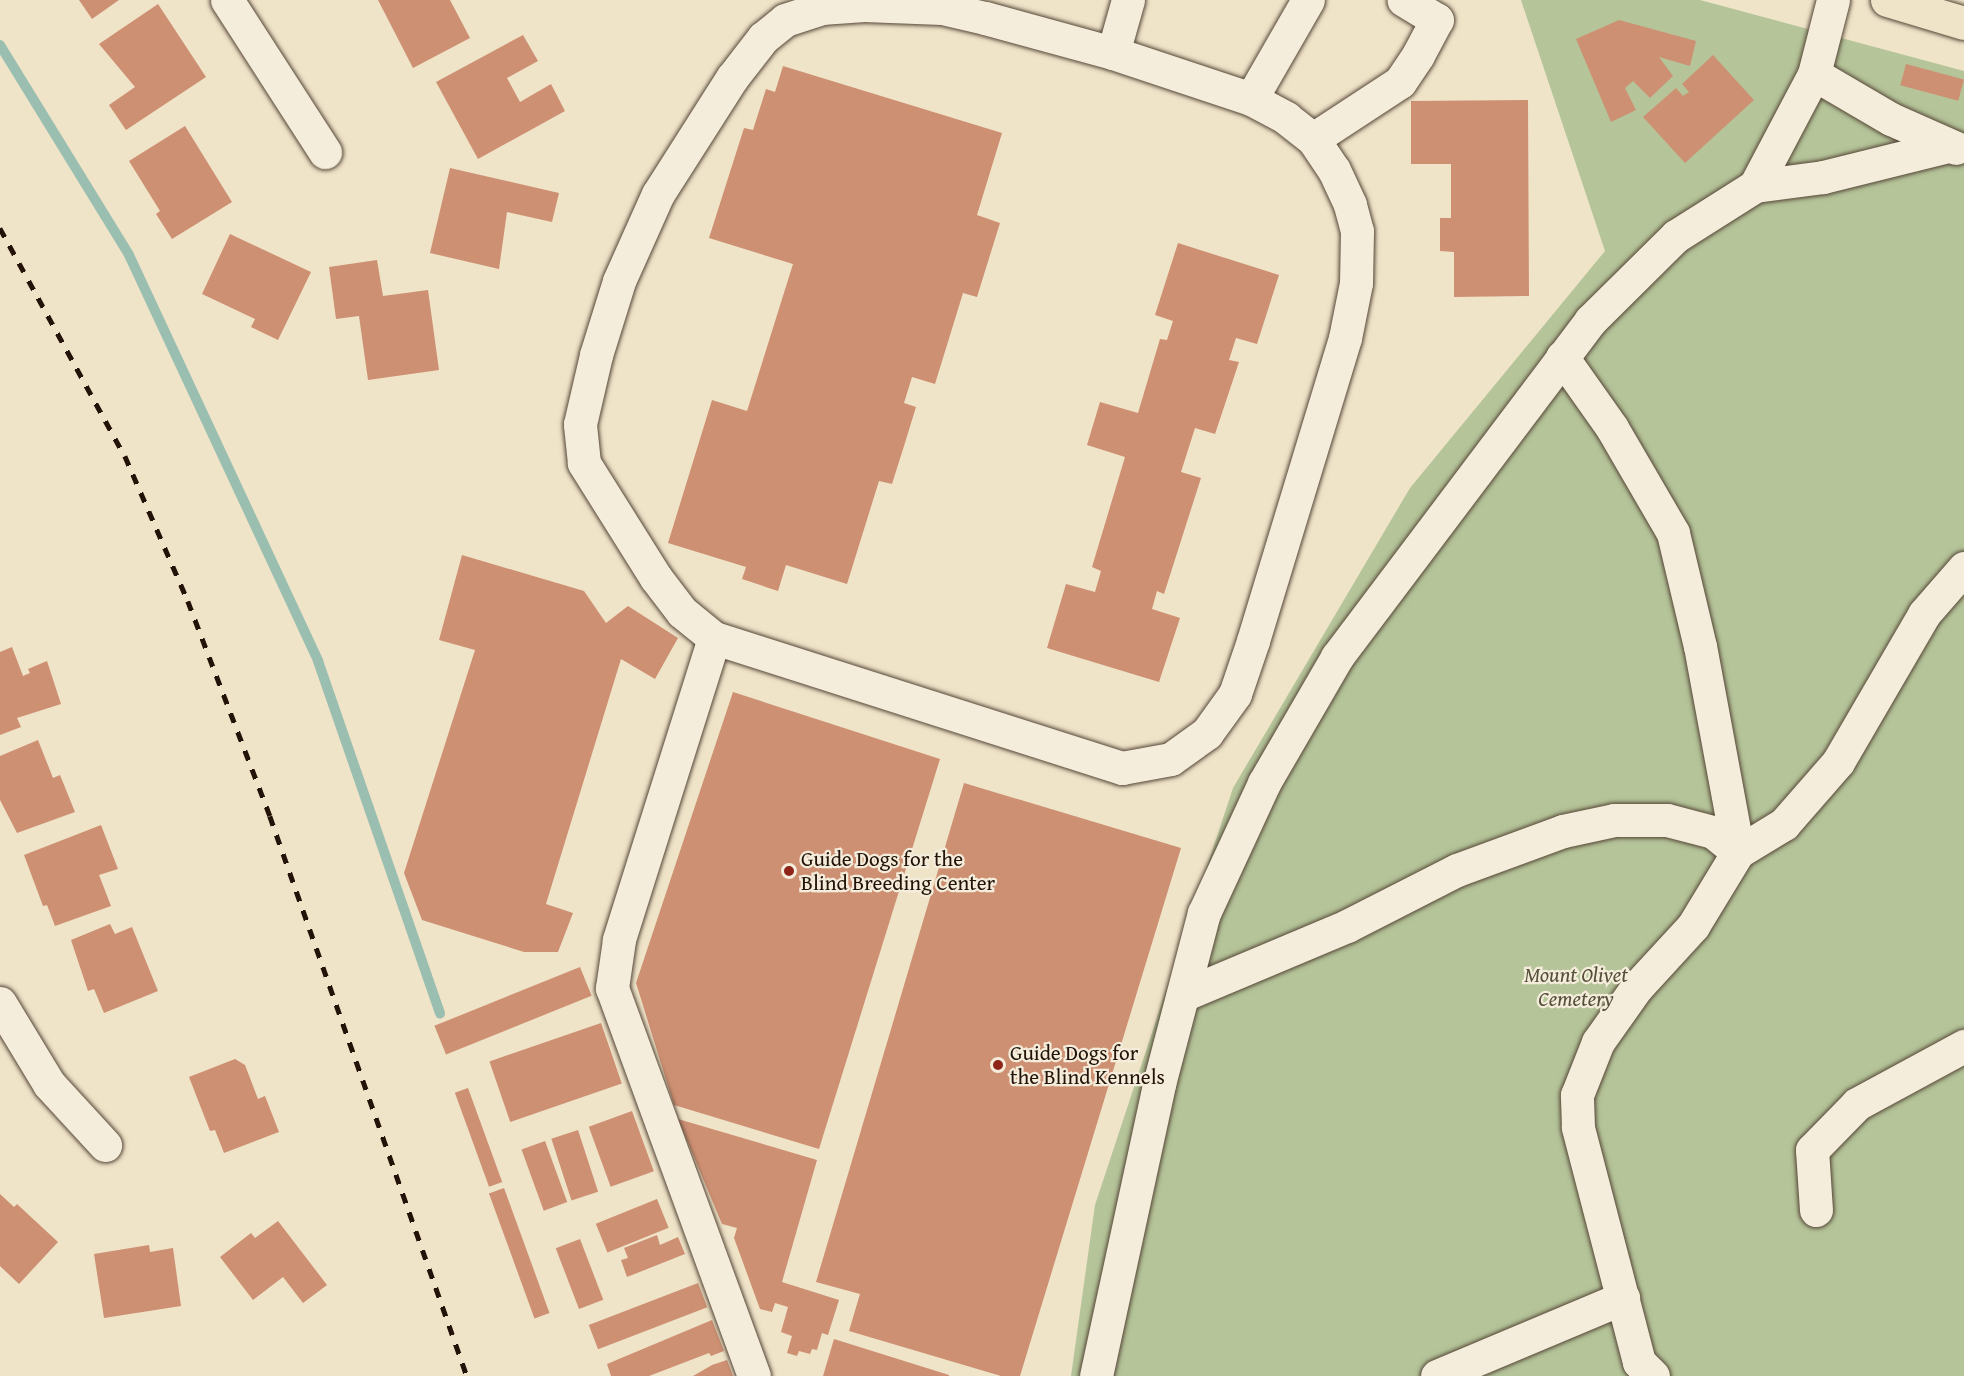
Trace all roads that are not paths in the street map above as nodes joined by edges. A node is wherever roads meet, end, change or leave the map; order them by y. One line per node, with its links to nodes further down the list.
1 (226, 0): 15 (street)
2 (1128, 0): 10 (street)
3 (1308, 0): 12 (street)
4 (1404, 0): 13 (street)
5 (1833, 0): 11 (street)
6 (1887, 0): 9 (main road)
7 (824, 4): 8 (street); 19 (street)
8 (1004, 11): 10 (street)
9 (1964, 23)
10 (1113, 54): 12 (street)
11 (1814, 74): 14 (street); 16 (street)
12 (1251, 99): 13 (street)
13 (1313, 139): 19 (street)
14 (1956, 148): 16 (street)
15 (325, 152)
16 (1755, 186): 17 (street)
17 (1562, 357): 20 (street); 21 (street)
18 (1964, 568): 20 (street)
19 (714, 638): 27 (street)
20 (1738, 852): 21 (street); 26 (street)
21 (1183, 995): 28 (street)
22 (0, 1003): 24 (street)
23 (1964, 1046): 25 (street)
24 (105, 1145)
25 (1816, 1210)
26 (1623, 1298): 29 (street); 30 (street)
27 (754, 1376)
28 (1096, 1376)
29 (1437, 1376)
30 (1653, 1376)

